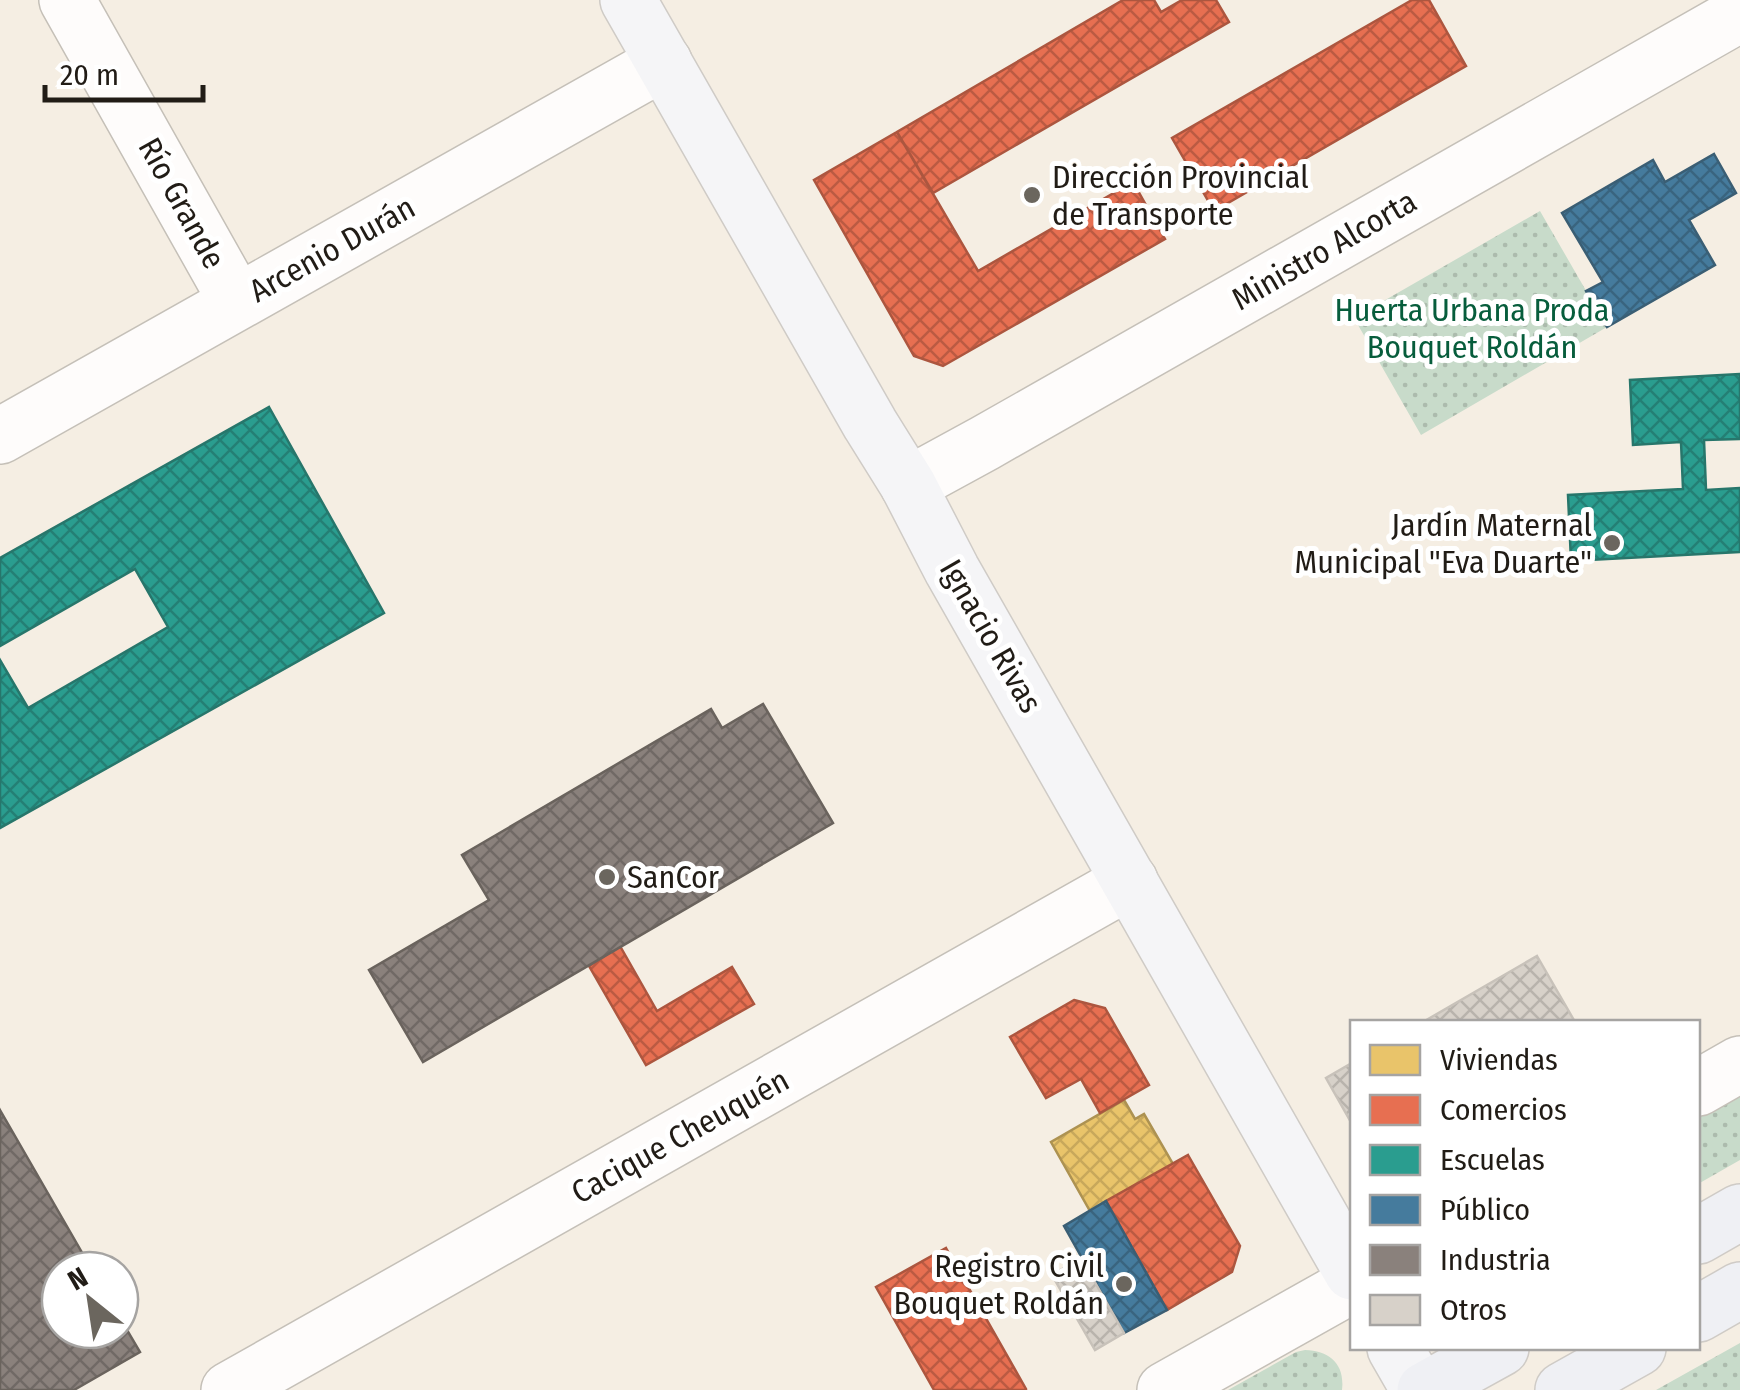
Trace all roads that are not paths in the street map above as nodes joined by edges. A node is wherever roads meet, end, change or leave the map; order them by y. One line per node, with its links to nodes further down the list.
1 (67, 0): 5 (street, Río Grande)
2 (628, 0): 4 (main road, Ignacio Rivas)
3 (1731, 19): 7 (street, Ministro Alcorta)
4 (664, 62): 5 (street, Arcenio Durán); 7 (main road, Ignacio Rivas)
5 (237, 302): 6 (street, Arcenio Durán)
6 (0, 436)
7 (908, 485): 8 (main road, Ignacio Rivas)
8 (1130, 881): 13 (main road, Ignacio Rivas); 20 (street, Cacique Cheuquén)
9 (1740, 1064): 10 (street)
10 (1700, 1087)
11 (1740, 1212): 12 (highway)
12 (1700, 1235)
13 (1350, 1268)
14 (1350, 1286): 21 (street)
15 (1740, 1290): 16 (highway)
16 (1700, 1313)
17 (1396, 1350): 22 (main road)
18 (1496, 1350): 22 (highway)
19 (1634, 1350): 23 (highway)
20 (229, 1390)
21 (1165, 1390)
22 (1422, 1390)
23 (1563, 1390)

